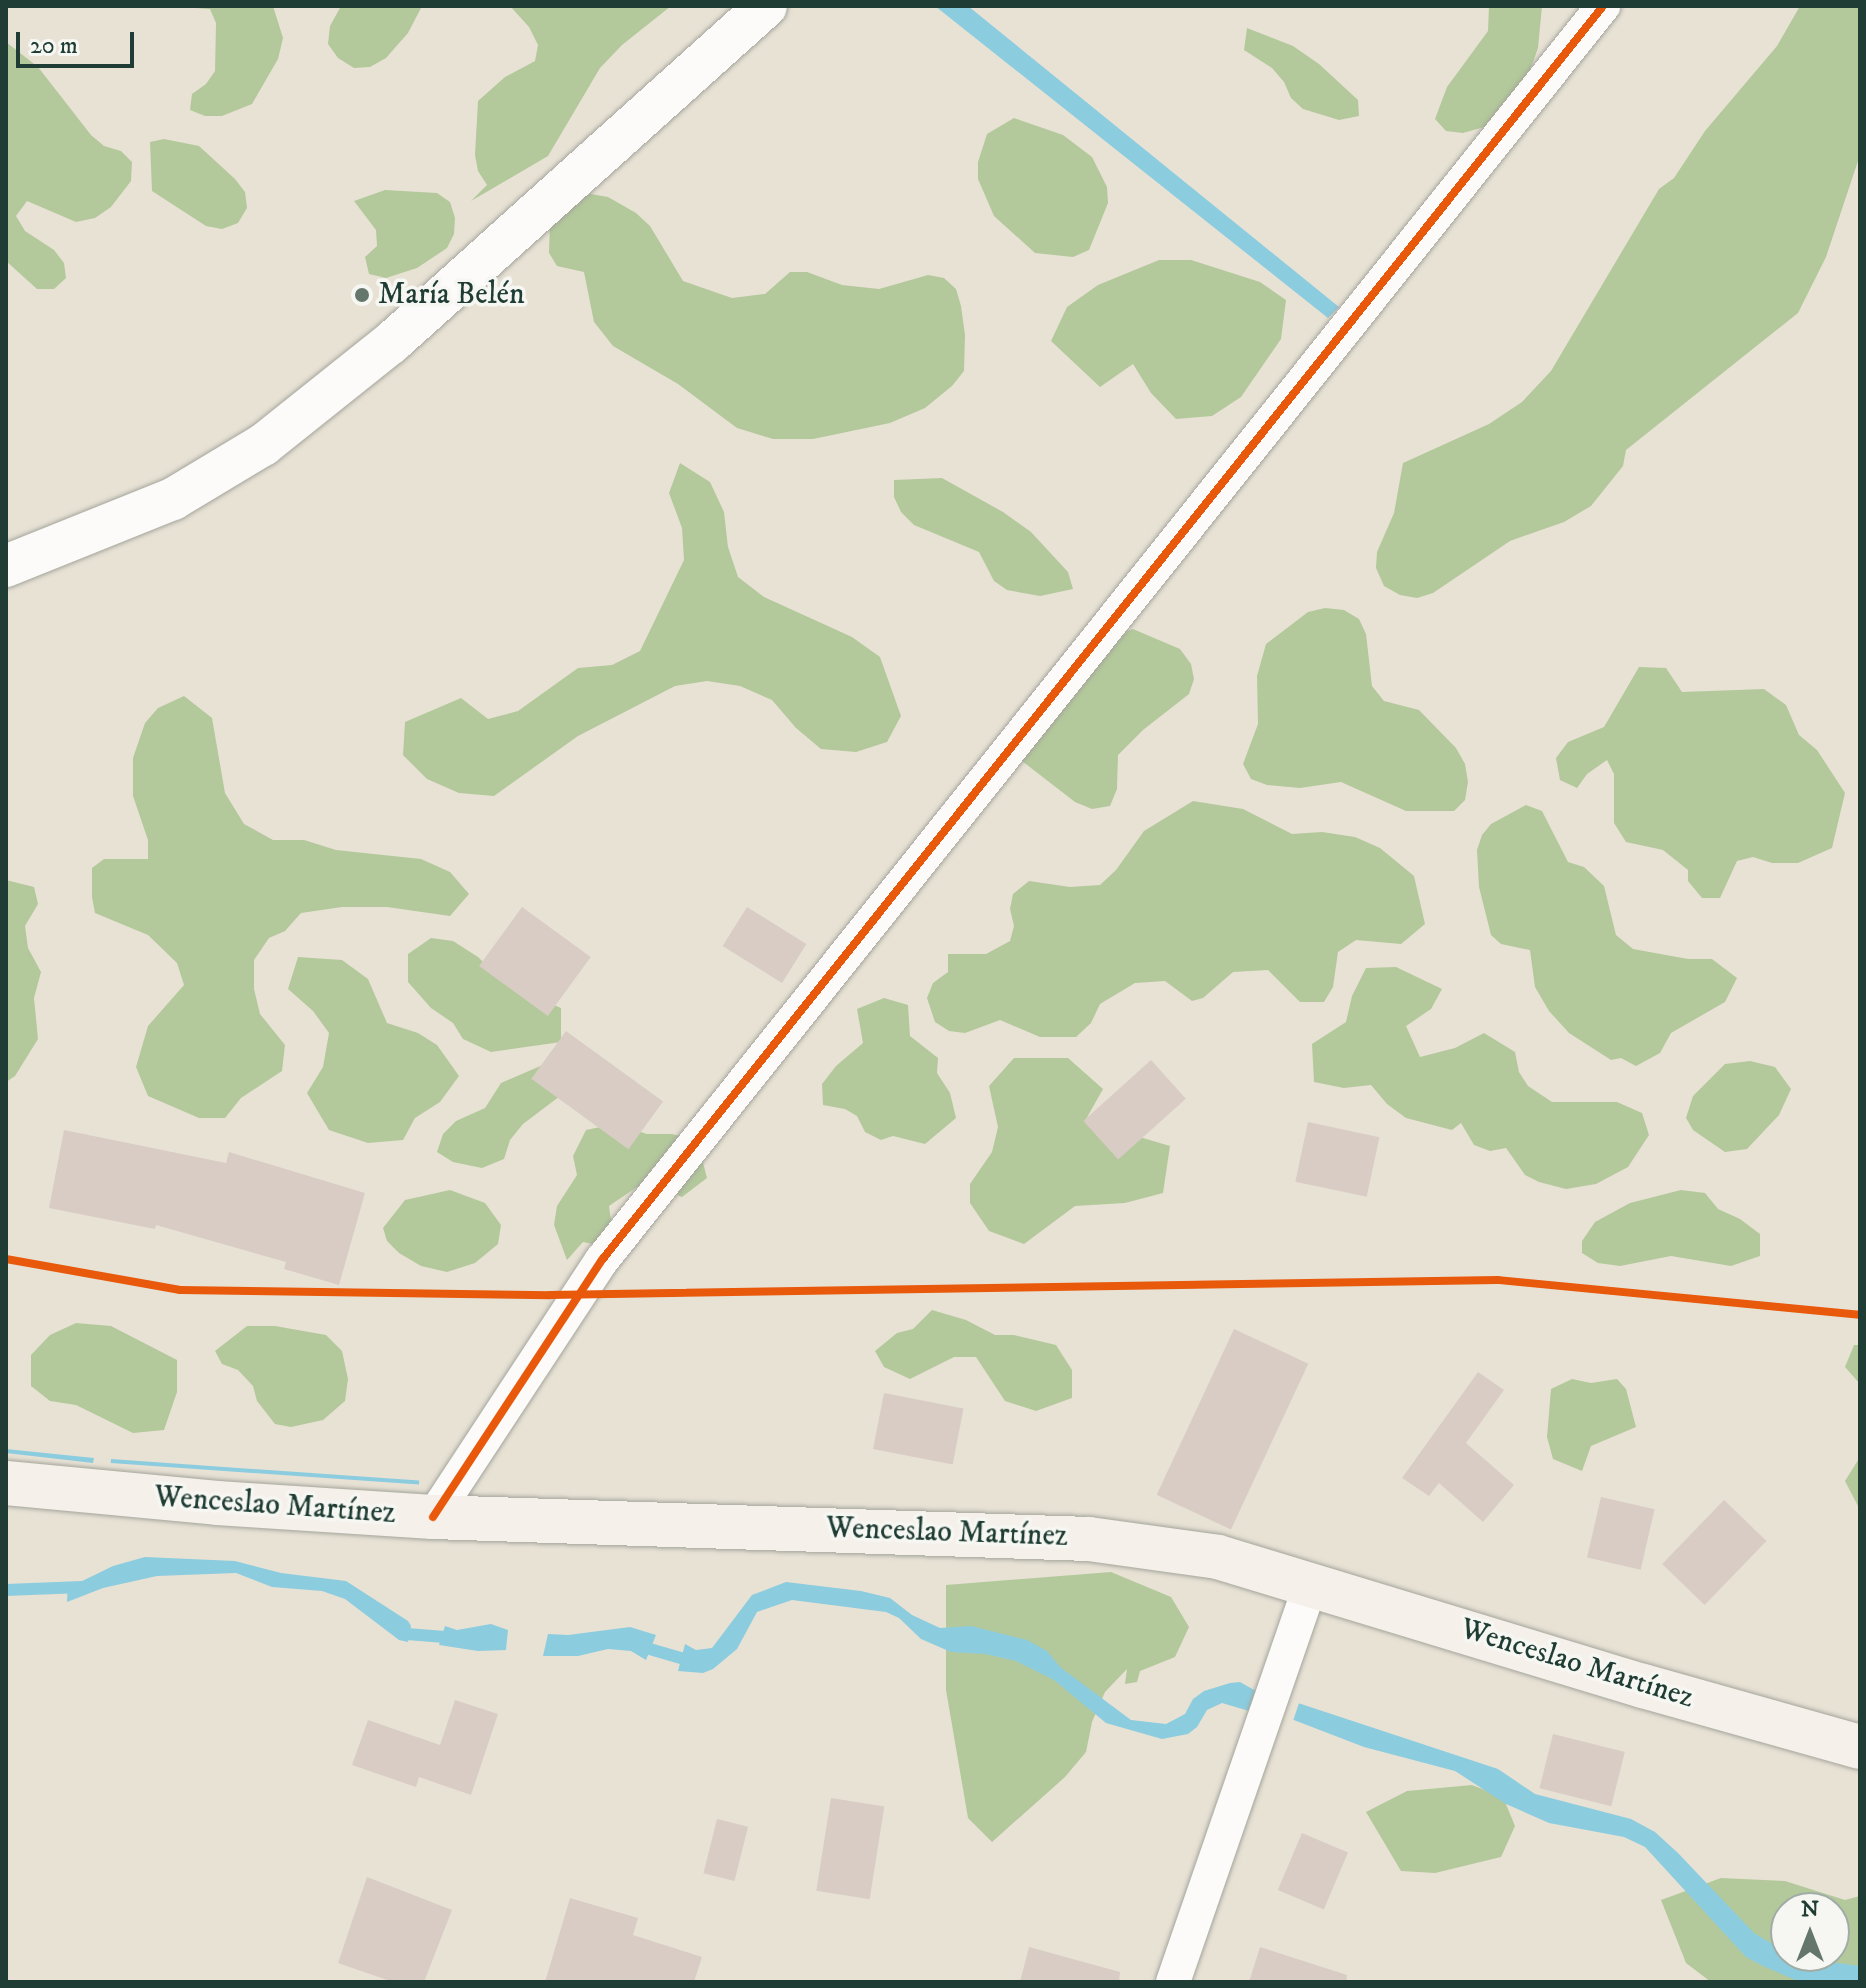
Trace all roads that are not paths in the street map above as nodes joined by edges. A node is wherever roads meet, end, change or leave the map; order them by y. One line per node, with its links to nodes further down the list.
1 (766, 6): 3 (street)
2 (1603, 6): 5 (street)
3 (6, 566)
4 (6, 1483): 5 (main road, Wenceslao Martínez)
5 (433, 1517): 6 (main road, Wenceslao Martínez)
6 (1311, 1583): 7 (main road, Wenceslao Martínez); 8 (street)
7 (1860, 1747)
8 (1173, 1982)

